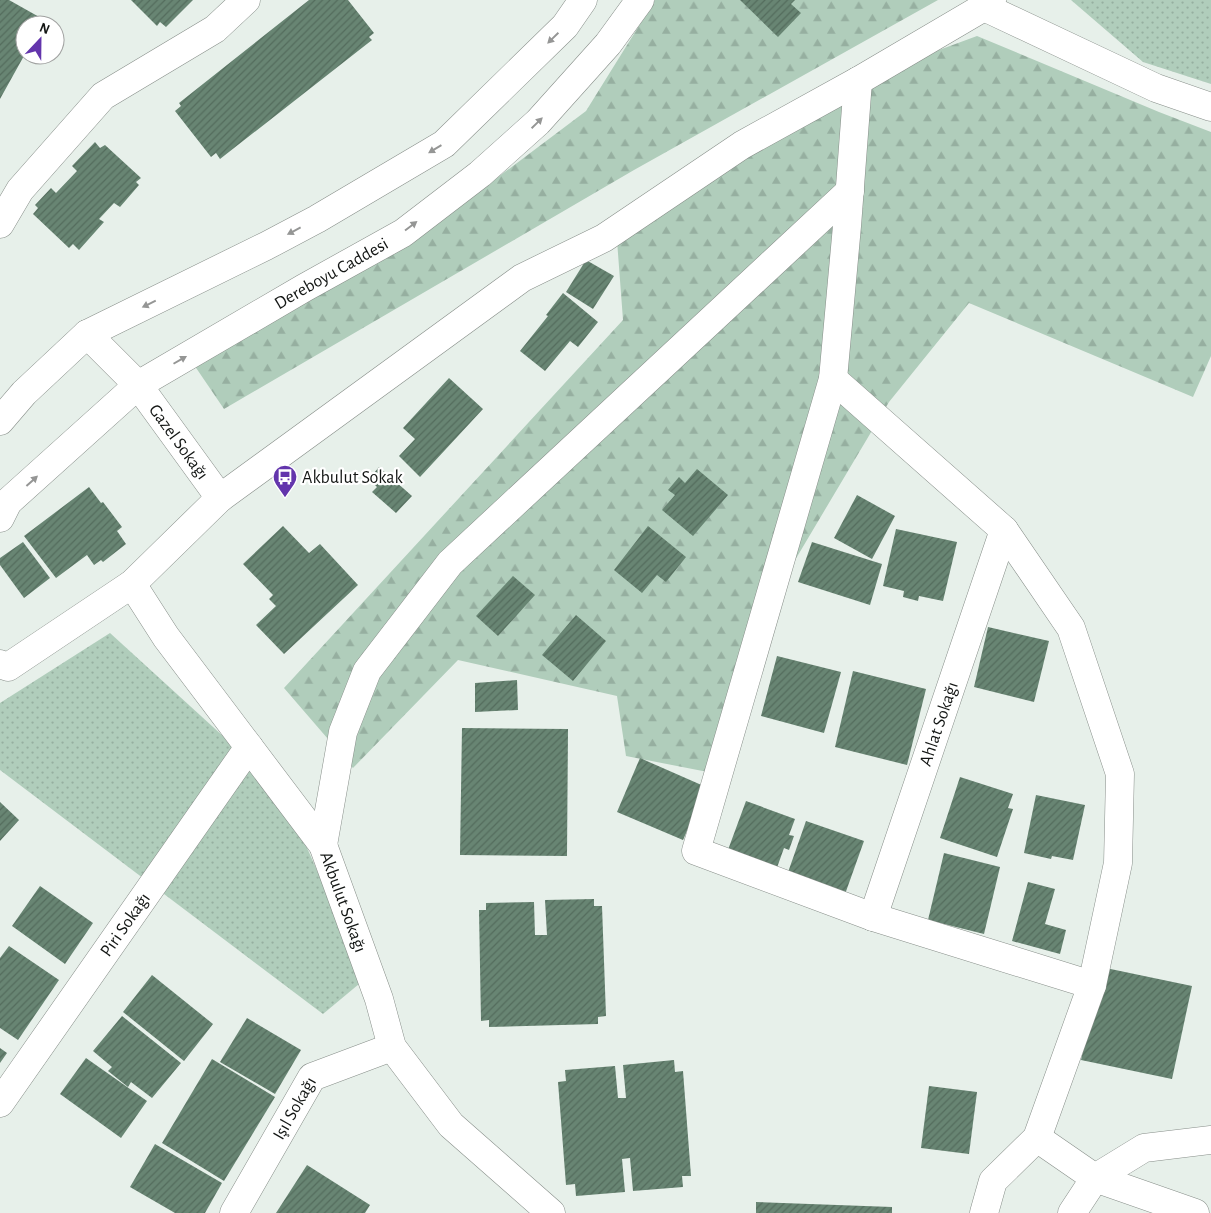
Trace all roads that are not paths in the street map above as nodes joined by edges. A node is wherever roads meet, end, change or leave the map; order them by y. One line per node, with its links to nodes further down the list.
1 (246, 0): 8 (street)
2 (583, 0): 9 (street, one-way to 9)
3 (640, 0): 11 (street, Dereboyu Caddesi, one-way to 3)
4 (988, 3): 5 (street); 6 (street)
5 (858, 81): 7 (street); 13 (street)
6 (1211, 108)
7 (850, 191): 10 (street); 19 (street)
8 (0, 224)
9 (87, 334): 11 (street, Gazel Sokağı); 12 (street)
10 (833, 379): 15 (street); 20 (street)
11 (138, 385): 13 (street, Gazel Sokağı); 14 (street, Dereboyu Caddesi, one-way to 11)
12 (0, 421)
13 (220, 498): 16 (street)
14 (0, 518)
15 (1004, 530): 20 (street, Ahlat Sokağı); 21 (street)
16 (132, 584): 17 (street); 18 (street, Akbulut Sokağı)
17 (3, 668)
18 (249, 747): 19 (street, Akbulut Sokağı); 23 (street, Piri Sokağı)
19 (323, 845): 22 (street, Akbulut Sokağı)
20 (873, 917): 21 (street)
21 (1092, 985): 24 (street)
22 (392, 1048): 27 (street, Işıl Sokağı); 28 (street, Akbulut Sokağı)
23 (0, 1103)
24 (1036, 1138): 26 (street); 29 (street)
25 (1211, 1140): 26 (street)
26 (1095, 1178): 30 (street); 31 (street)
27 (234, 1213)
28 (551, 1213)
29 (984, 1213)
30 (1072, 1213)
31 (1196, 1213)

